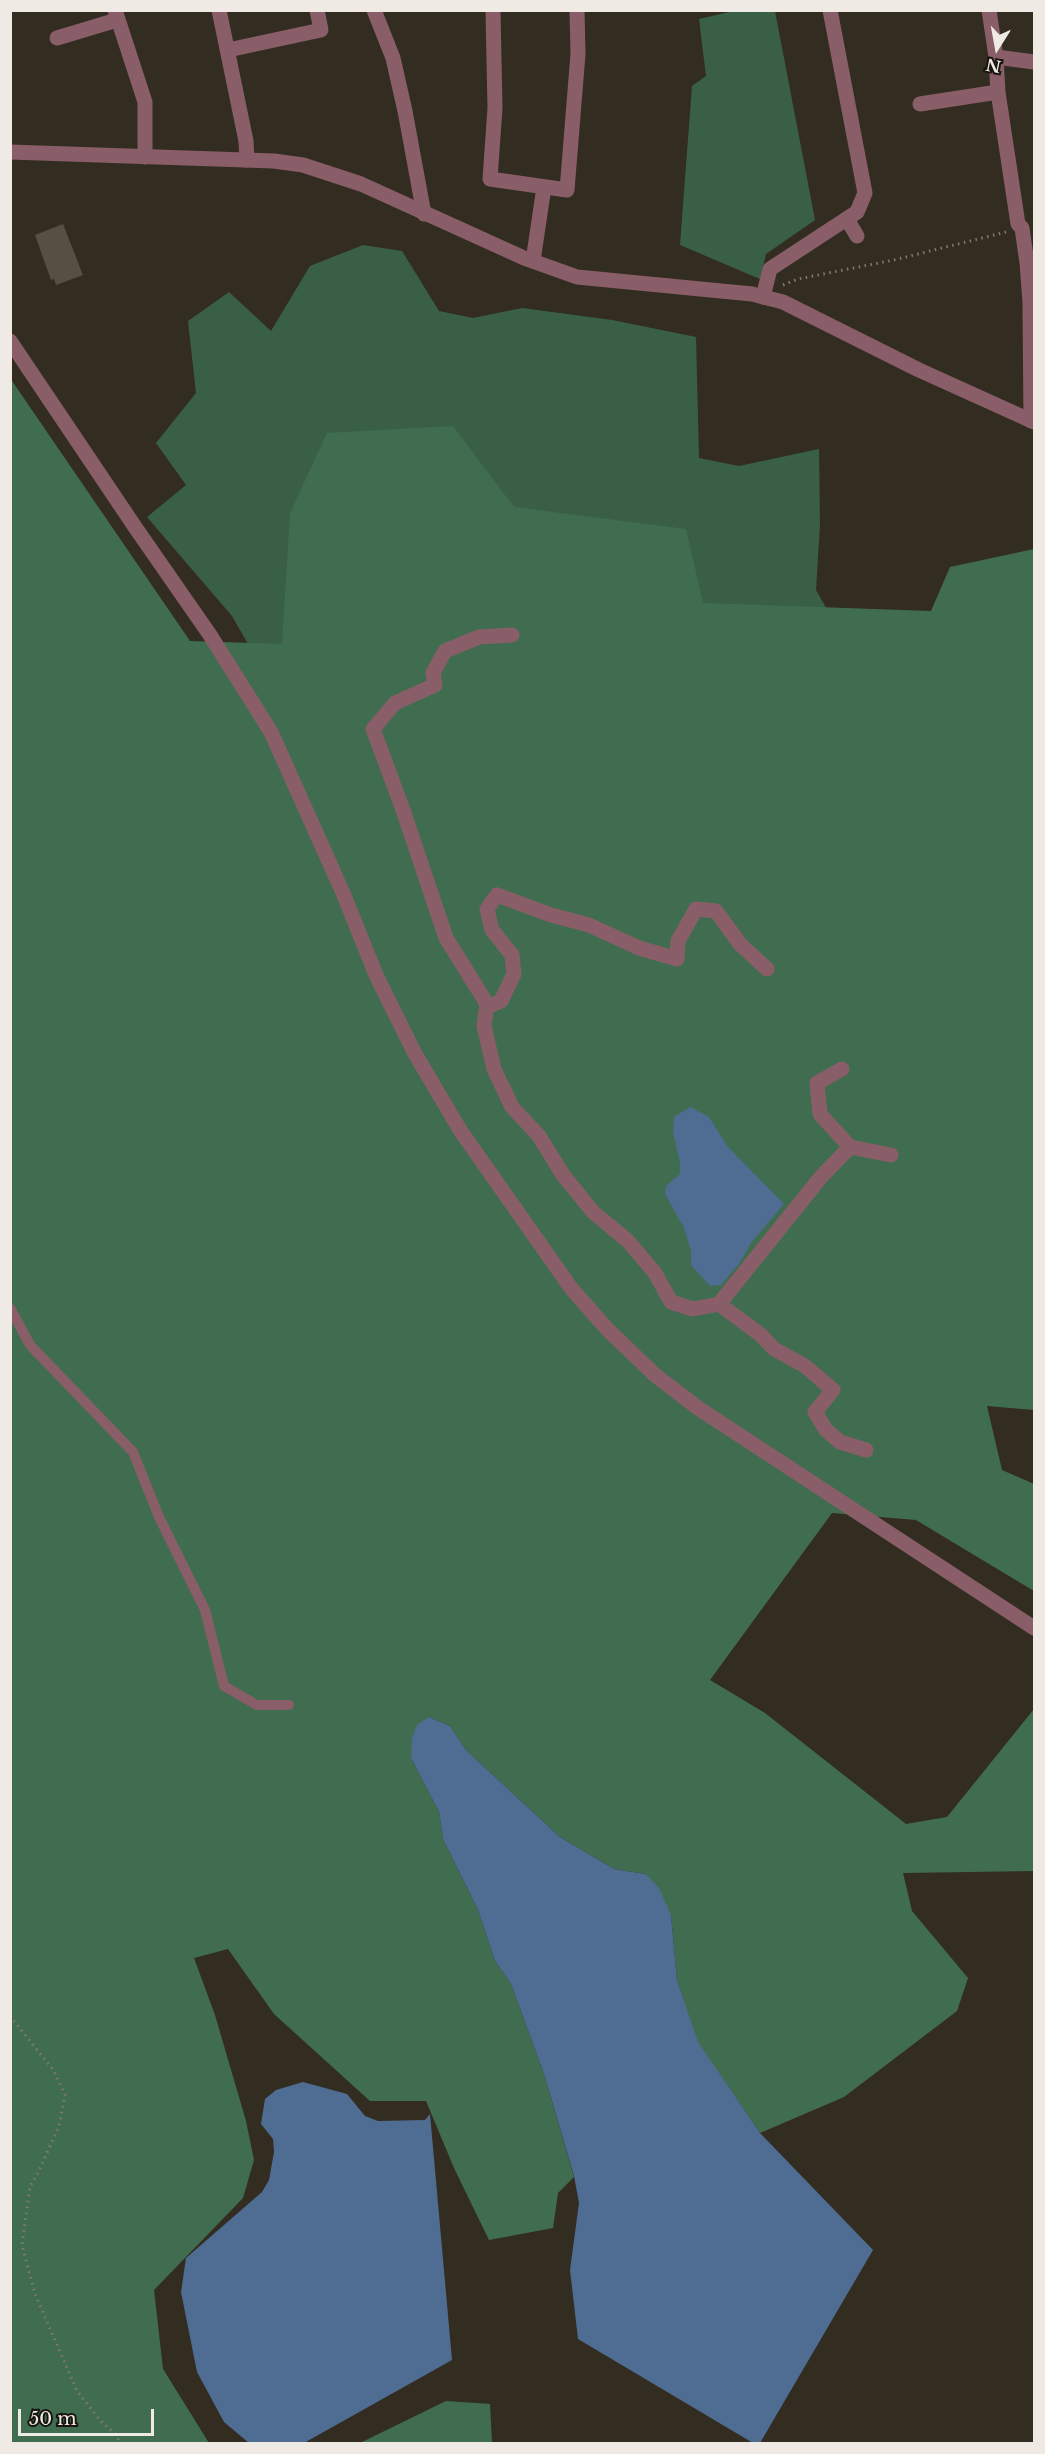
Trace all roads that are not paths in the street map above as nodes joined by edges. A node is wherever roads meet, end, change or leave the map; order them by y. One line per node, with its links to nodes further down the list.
1 (219, 10): 10 (street)
2 (317, 10): 10 (street)
3 (374, 10): 19 (street)
4 (494, 10): 18 (street)
5 (576, 10): 18 (street)
6 (830, 10): 20 (street)
7 (989, 10): 11 (street)
8 (116, 15): 9 (street); 16 (street)
9 (57, 38)
10 (228, 50): 17 (street)
11 (996, 57): 12 (street); 13 (street)
12 (1035, 62)
13 (998, 92): 14 (street); 25 (street)
14 (920, 104)
15 (10, 152): 16 (street)
16 (145, 157): 17 (street)
17 (247, 160): 19 (street)
18 (544, 187): 22 (street)
19 (424, 214): 22 (street)
20 (846, 219): 21 (street); 23 (street)
21 (857, 236)
22 (533, 261): 23 (street)
23 (763, 297): 25 (street)
24 (10, 341): 35 (street)
25 (1033, 421)
26 (512, 635): 32 (street)
27 (767, 969): 28 (street)
28 (492, 1005)
29 (842, 1069): 30 (street)
30 (850, 1147): 31 (street); 32 (street)
31 (891, 1155)
32 (719, 1304): 34 (street)
33 (10, 1308): 36 (lane)
34 (866, 1450)
35 (1035, 1628)
36 (289, 1705)

